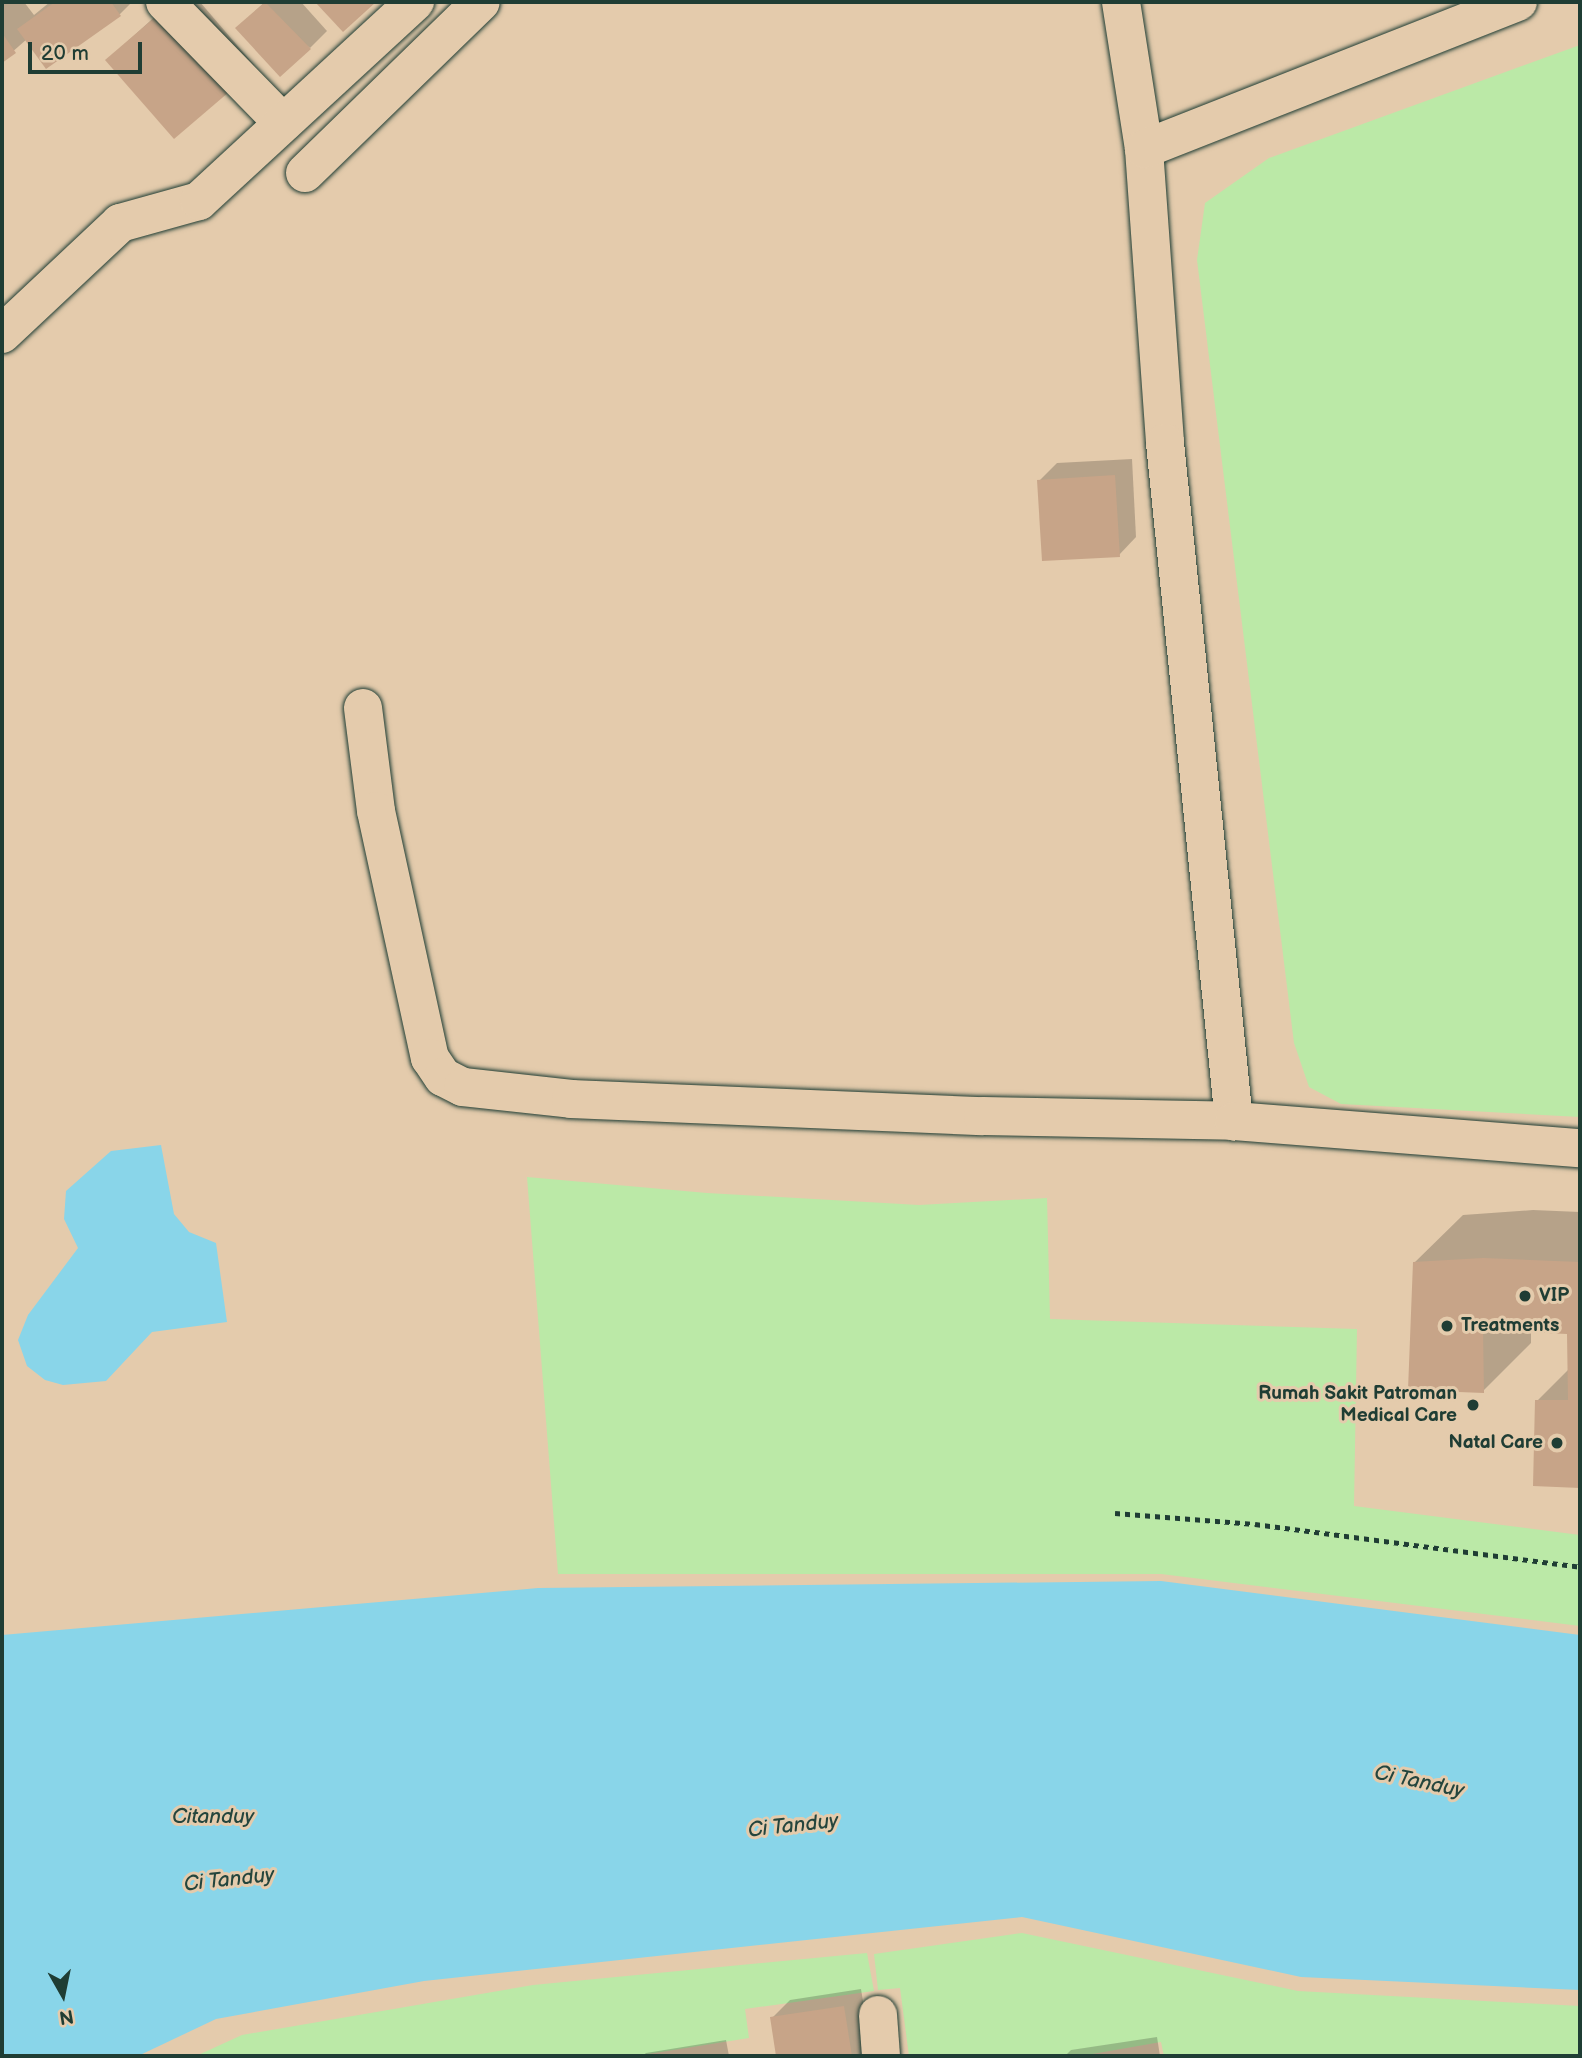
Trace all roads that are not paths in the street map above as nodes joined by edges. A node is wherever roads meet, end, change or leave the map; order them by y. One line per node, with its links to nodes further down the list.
1 (165, 2): 6 (street)
2 (415, 2): 6 (street)
3 (481, 2): 8 (street)
4 (1121, 2): 7 (street)
5 (1518, 2): 7 (street)
6 (283, 123): 9 (street)
7 (1144, 149): 11 (street)
8 (305, 173)
9 (2, 334)
10 (363, 708): 11 (street)
11 (1234, 1121): 12 (street)
12 (1580, 1148)
13 (878, 2015): 14 (street)
14 (881, 2056)

